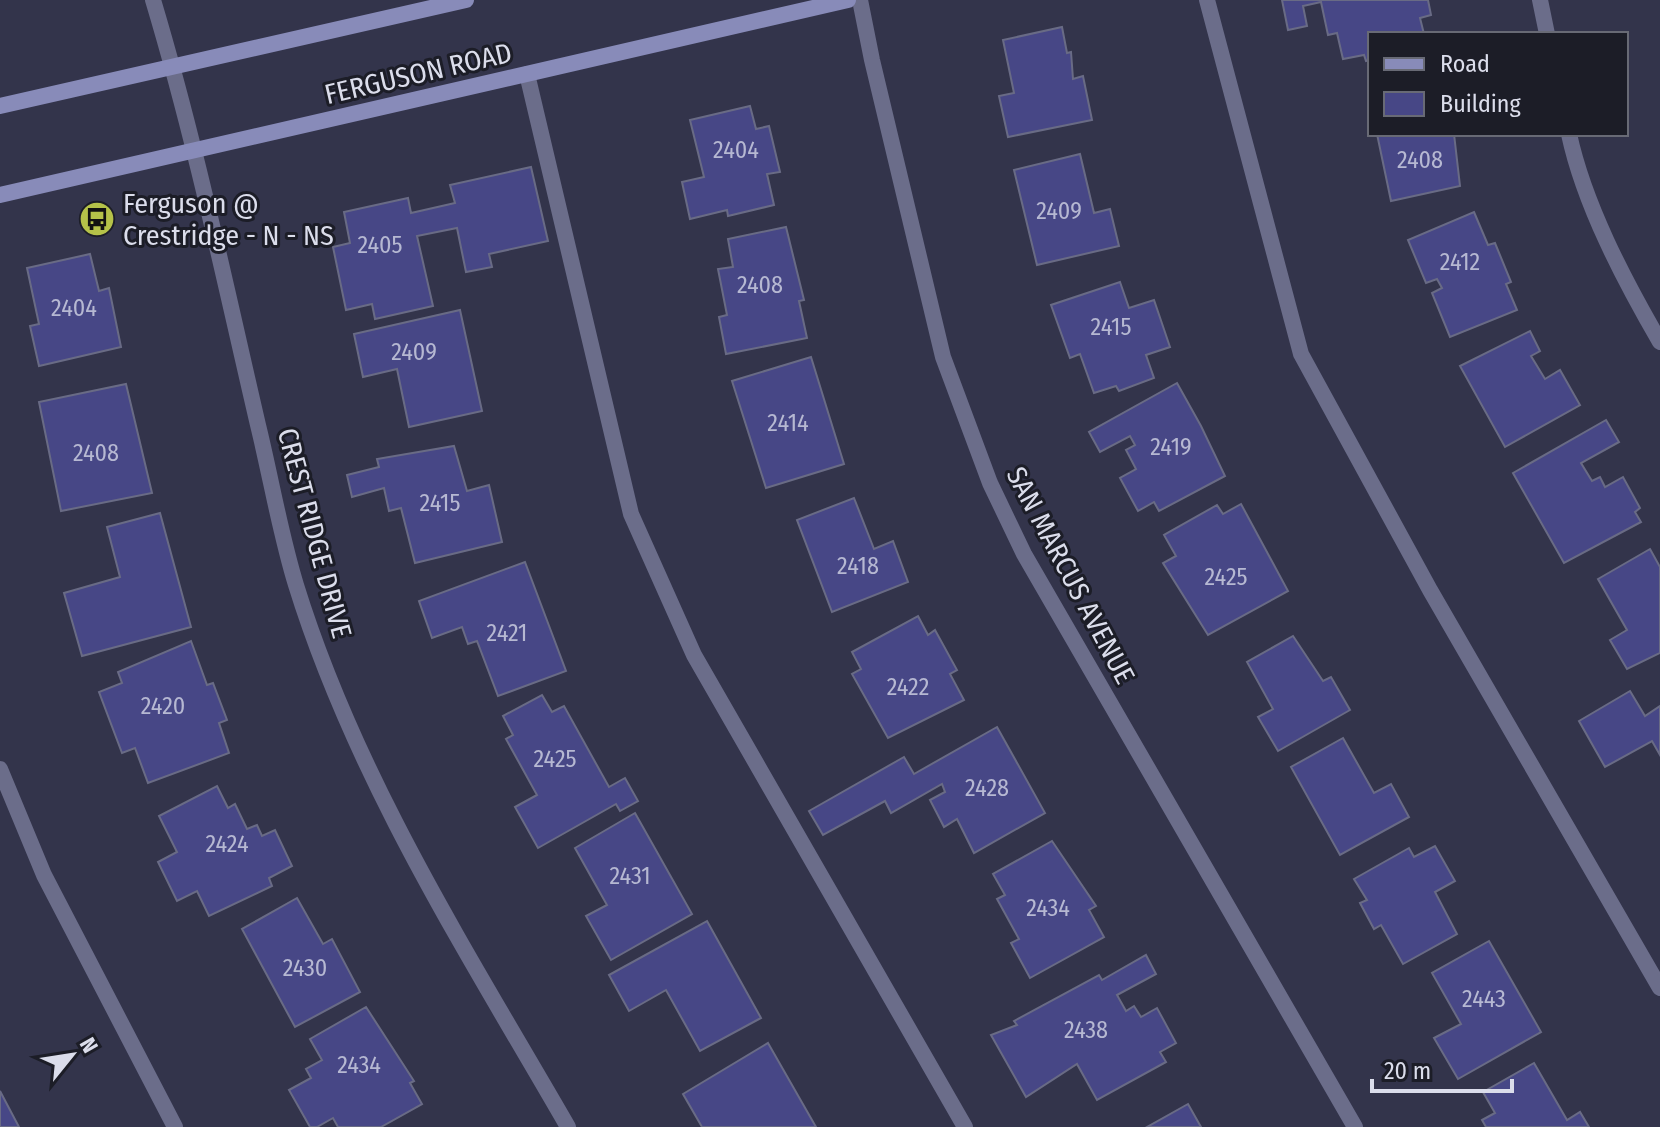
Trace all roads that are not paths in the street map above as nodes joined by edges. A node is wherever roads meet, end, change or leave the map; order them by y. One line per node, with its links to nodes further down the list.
1 (153, 0): 8 (street, CREST RIDGE DRIVE)
2 (466, 0): 8 (main road)
3 (848, 0): 9 (main road, FERGUSON ROAD)
4 (860, 0): 20 (street, SAN MARCUS AVENUE)
5 (1207, 0): 16 (street)
6 (1540, 0): 7 (street)
7 (1547, 32)
8 (172, 69): 10 (main road); 12 (street, CREST RIDGE DRIVE)
9 (527, 74): 12 (main road, FERGUSON ROAD); 19 (street)
10 (0, 106)
11 (1569, 136): 14 (street)
12 (194, 151): 13 (main road, FERGUSON ROAD); 18 (street, CREST RIDGE DRIVE)
13 (0, 195)
14 (1660, 342)
15 (0, 769): 17 (street)
16 (1660, 988)
17 (175, 1127)
18 (568, 1127)
19 (965, 1127)
20 (1355, 1127)

